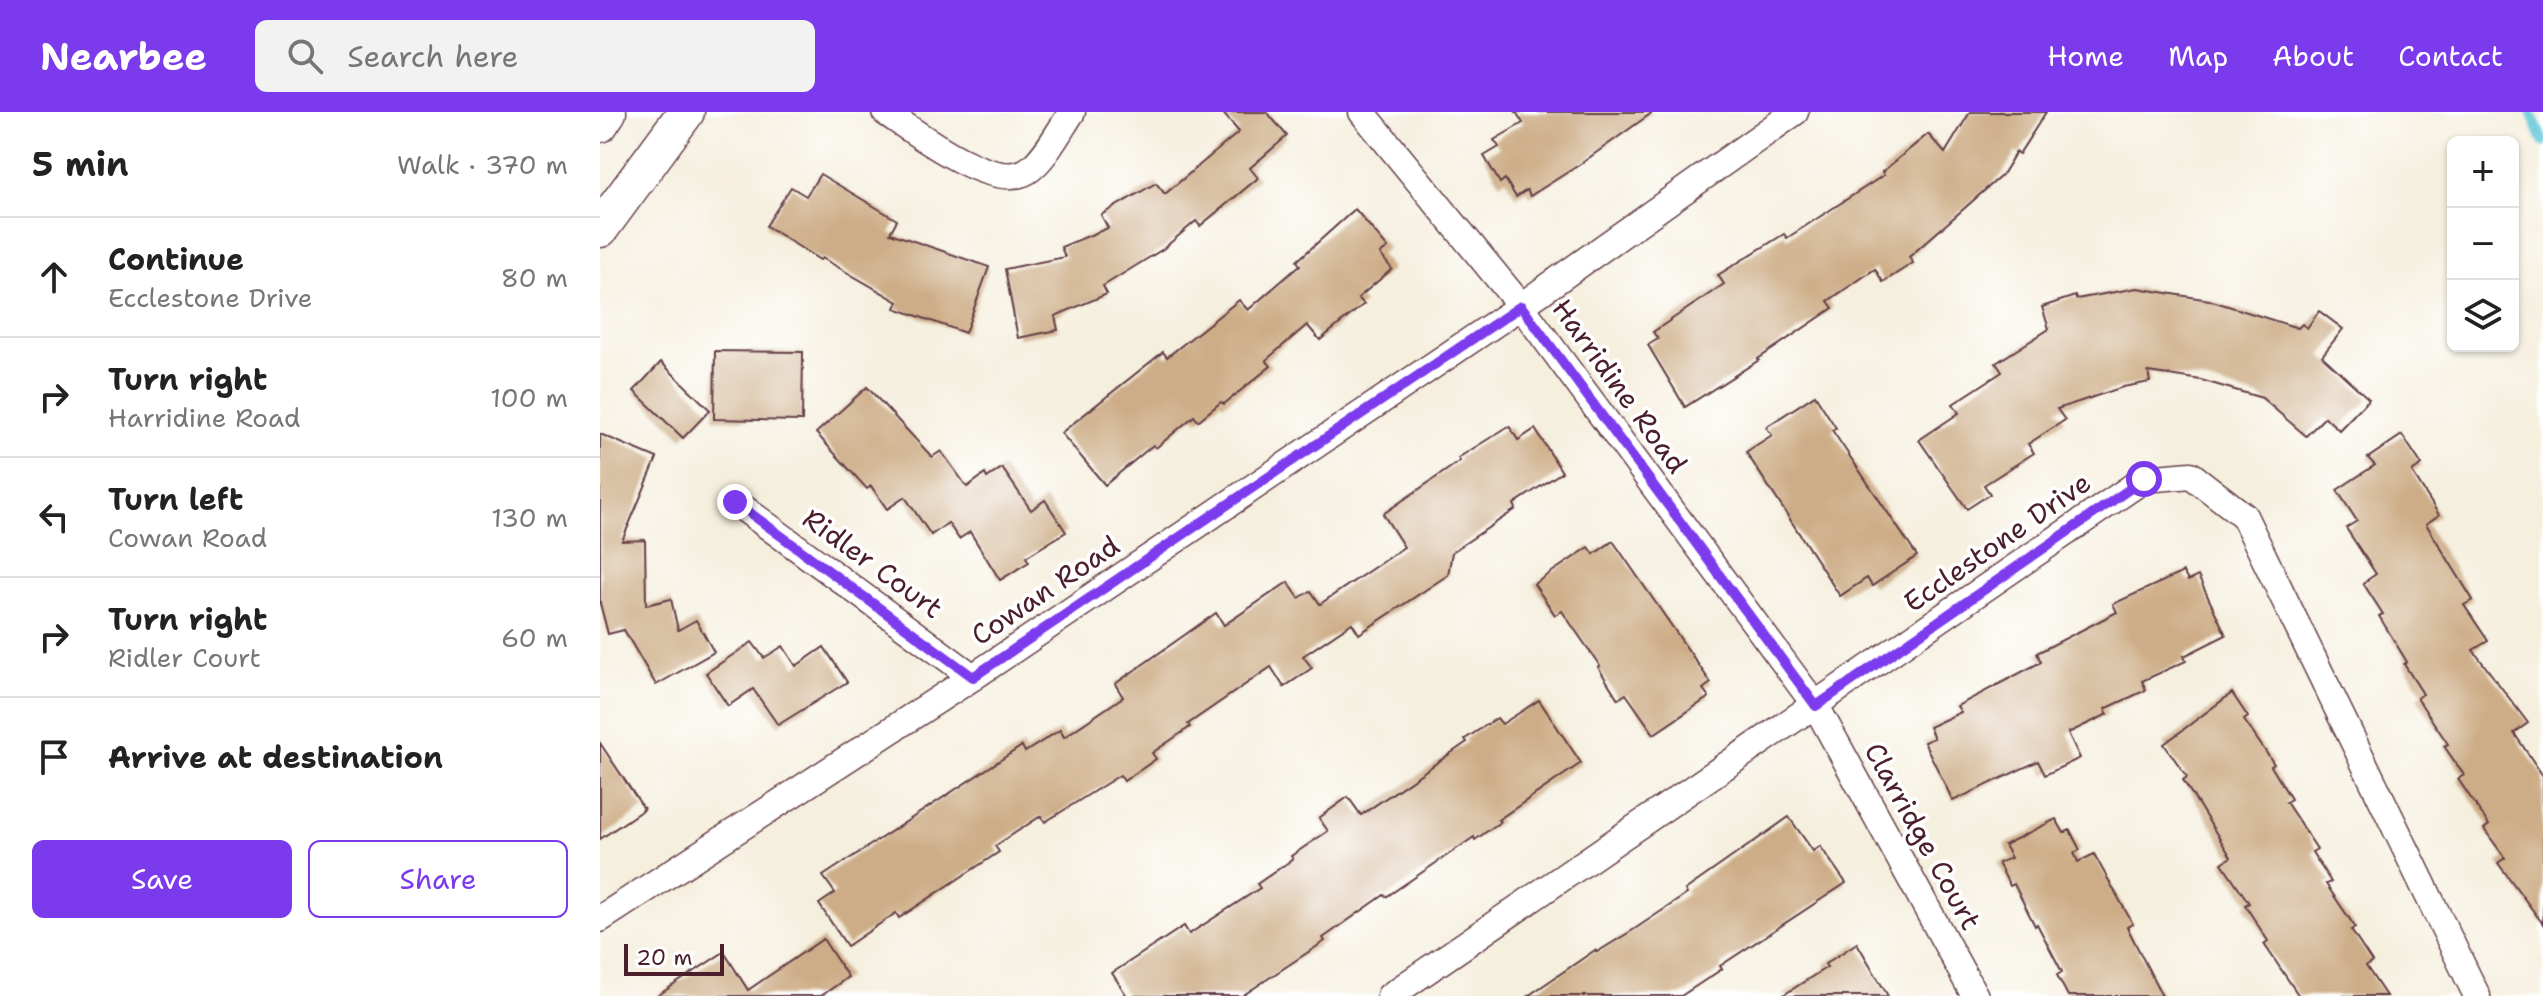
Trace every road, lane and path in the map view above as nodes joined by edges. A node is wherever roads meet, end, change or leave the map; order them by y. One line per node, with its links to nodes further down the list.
1 (608, 112): 7 (main road)
2 (686, 112): 8 (main road)
3 (885, 112): 4 (street)
4 (1072, 112)
5 (1362, 112): 9 (street, Harridine Road)
6 (1795, 112): 9 (street, Cowan Road)
7 (600, 124)
8 (600, 229)
9 (1521, 306): 11 (street, Cowan Road); 12 (street, Harridine Road)
10 (735, 502): 11 (street, Ridler Court)
11 (973, 677): 13 (street, Cowan Road)
12 (1816, 706): 14 (street, Ecclestone Drive); 15 (street, Clarridge Court); 16 (street, Ecclestone Drive)
13 (600, 919)
14 (1390, 996)
15 (1975, 996)
16 (2477, 996)

